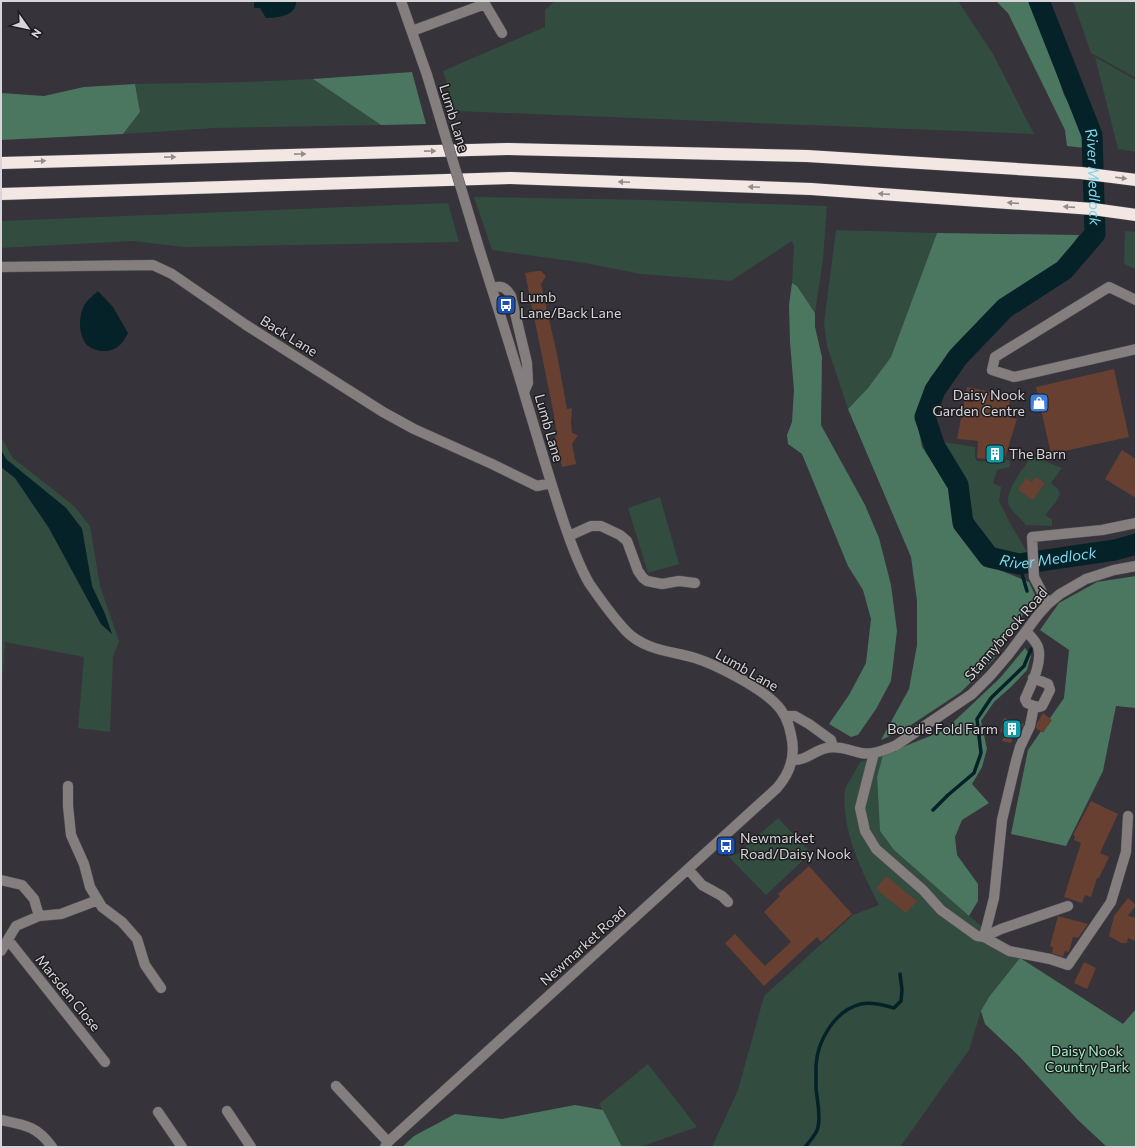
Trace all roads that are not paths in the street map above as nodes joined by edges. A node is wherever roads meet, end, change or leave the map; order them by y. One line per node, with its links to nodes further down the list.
1 (401, 1): 3 (street, Lumb Lane)
2 (485, 3): 3 (street); 4 (street)
3 (412, 31): 10 (street, Lumb Lane, bridge)
4 (502, 33)
5 (1, 163): 6 (highway, one-way to 6)
6 (1136, 180)
7 (1, 194): 8 (highway, one-way to 7)
8 (1136, 214)
9 (1, 268): 14 (street, Back Lane)
10 (492, 288): 13 (street, Lumb Lane); 13 (street)
11 (1136, 300): 12 (street)
12 (1136, 349)
13 (524, 392): 14 (street, Lumb Lane)
14 (551, 483): 16 (street, Lumb Lane)
15 (1136, 523): 19 (street)
16 (569, 536): 18 (street); 23 (street, Lumb Lane)
17 (1136, 566): 19 (street, Stannybrook Road)
18 (696, 583)
19 (1048, 604): 20 (street, Stannybrook Road)
20 (1026, 632): 21 (street); 25 (street, Stannybrook Road)
21 (1033, 678): 22 (street); 22 (street)
22 (1034, 706): 35 (street)
23 (785, 716): 24 (street); 26 (street, Lumb Lane)
24 (833, 747): 25 (street, Stannybrook Road); 26 (street)
25 (874, 753): 35 (street)
26 (792, 760): 29 (street, Newmarket Road)
27 (68, 786): 31 (street)
28 (1128, 816): 35 (street)
29 (688, 869): 32 (street); 44 (street, Newmarket Road)
30 (1, 880): 34 (street)
31 (98, 900): 34 (street); 38 (street)
32 (728, 902)
33 (1068, 906): 35 (street)
34 (39, 916): 36 (street)
35 (984, 937)
36 (9, 941): 37 (street); 39 (street, Marsden Close)
37 (1, 951)
38 (161, 988)
39 (105, 1062)
40 (336, 1086): 44 (street)
41 (227, 1111): 47 (street)
42 (158, 1112): 46 (street)
43 (1, 1120): 45 (street)
44 (387, 1144)
45 (52, 1147)
46 (182, 1147)
47 (251, 1147)

